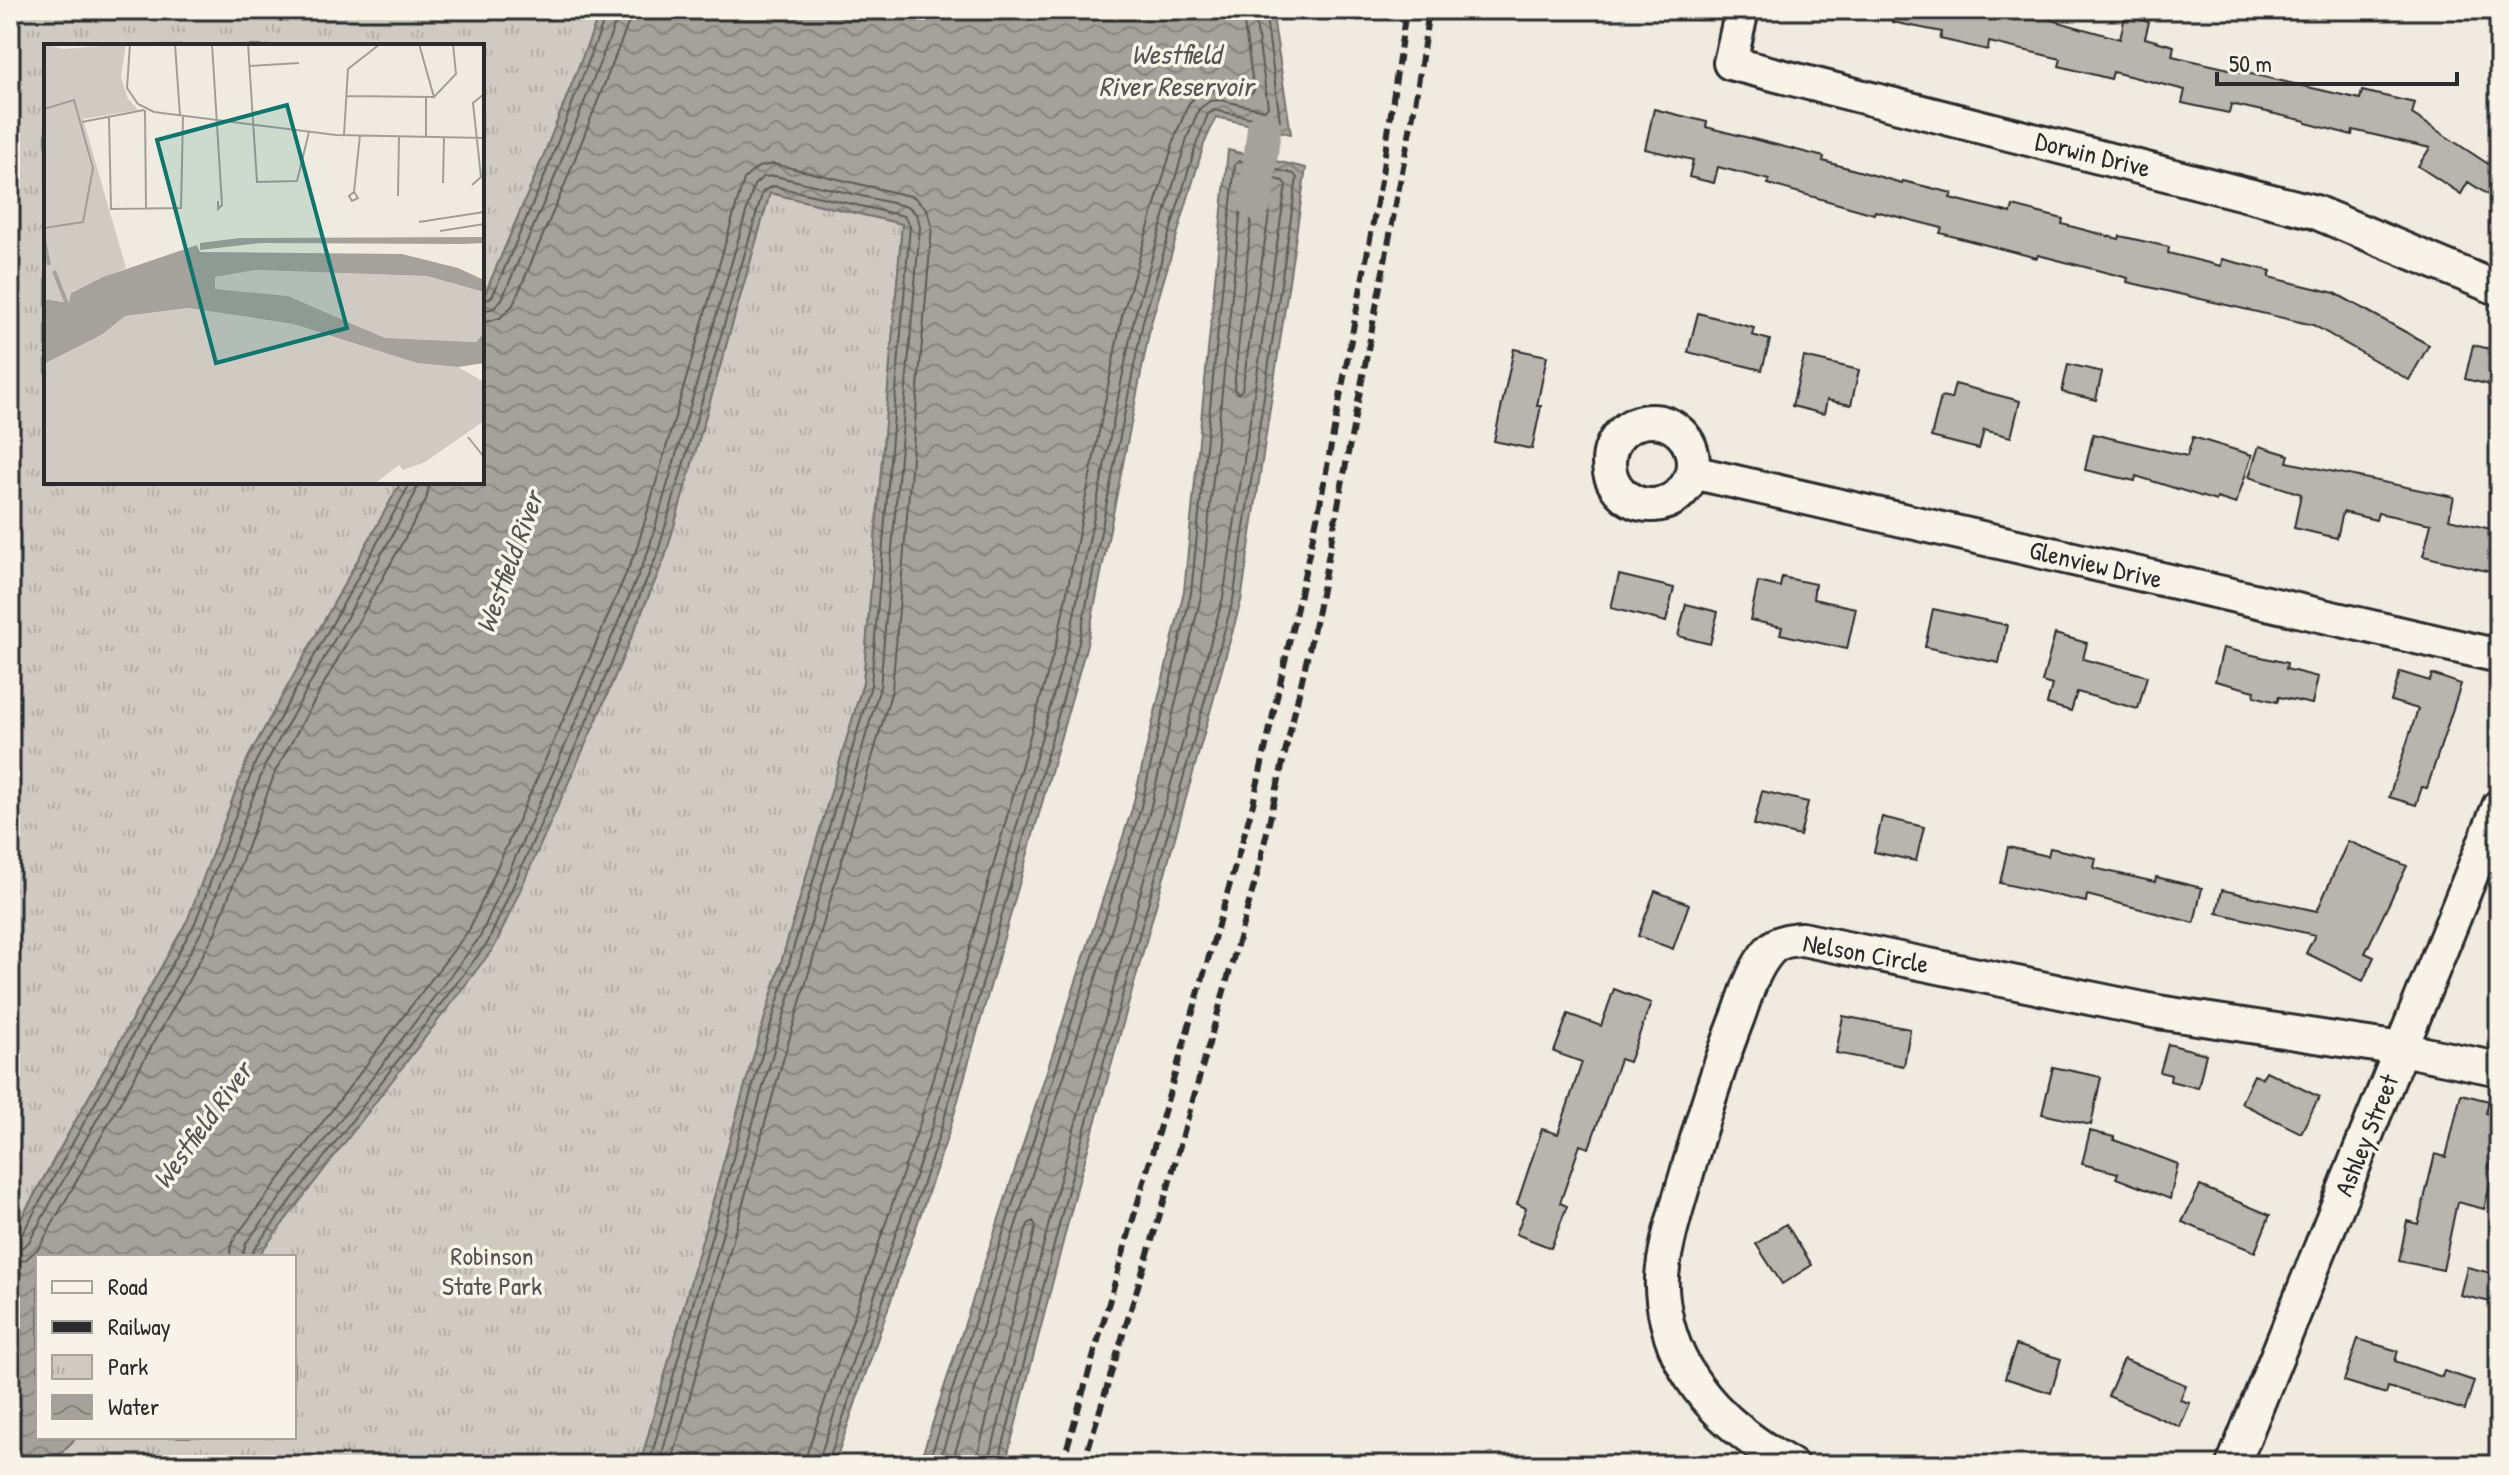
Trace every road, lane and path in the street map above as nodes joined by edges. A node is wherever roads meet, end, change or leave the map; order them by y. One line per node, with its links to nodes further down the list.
1 (1742, 10): 2 (street, Dorwin Drive)
2 (2499, 289)
3 (1692, 472): 4 (street, Glenview Drive)
4 (2499, 656)
5 (2499, 806): 6 (street, Ashley Street)
6 (2401, 1049): 7 (street); 8 (street, Nelson Circle); 9 (street, Ashley Street)
7 (2499, 1069)
8 (1791, 1465)
9 (2233, 1465)

